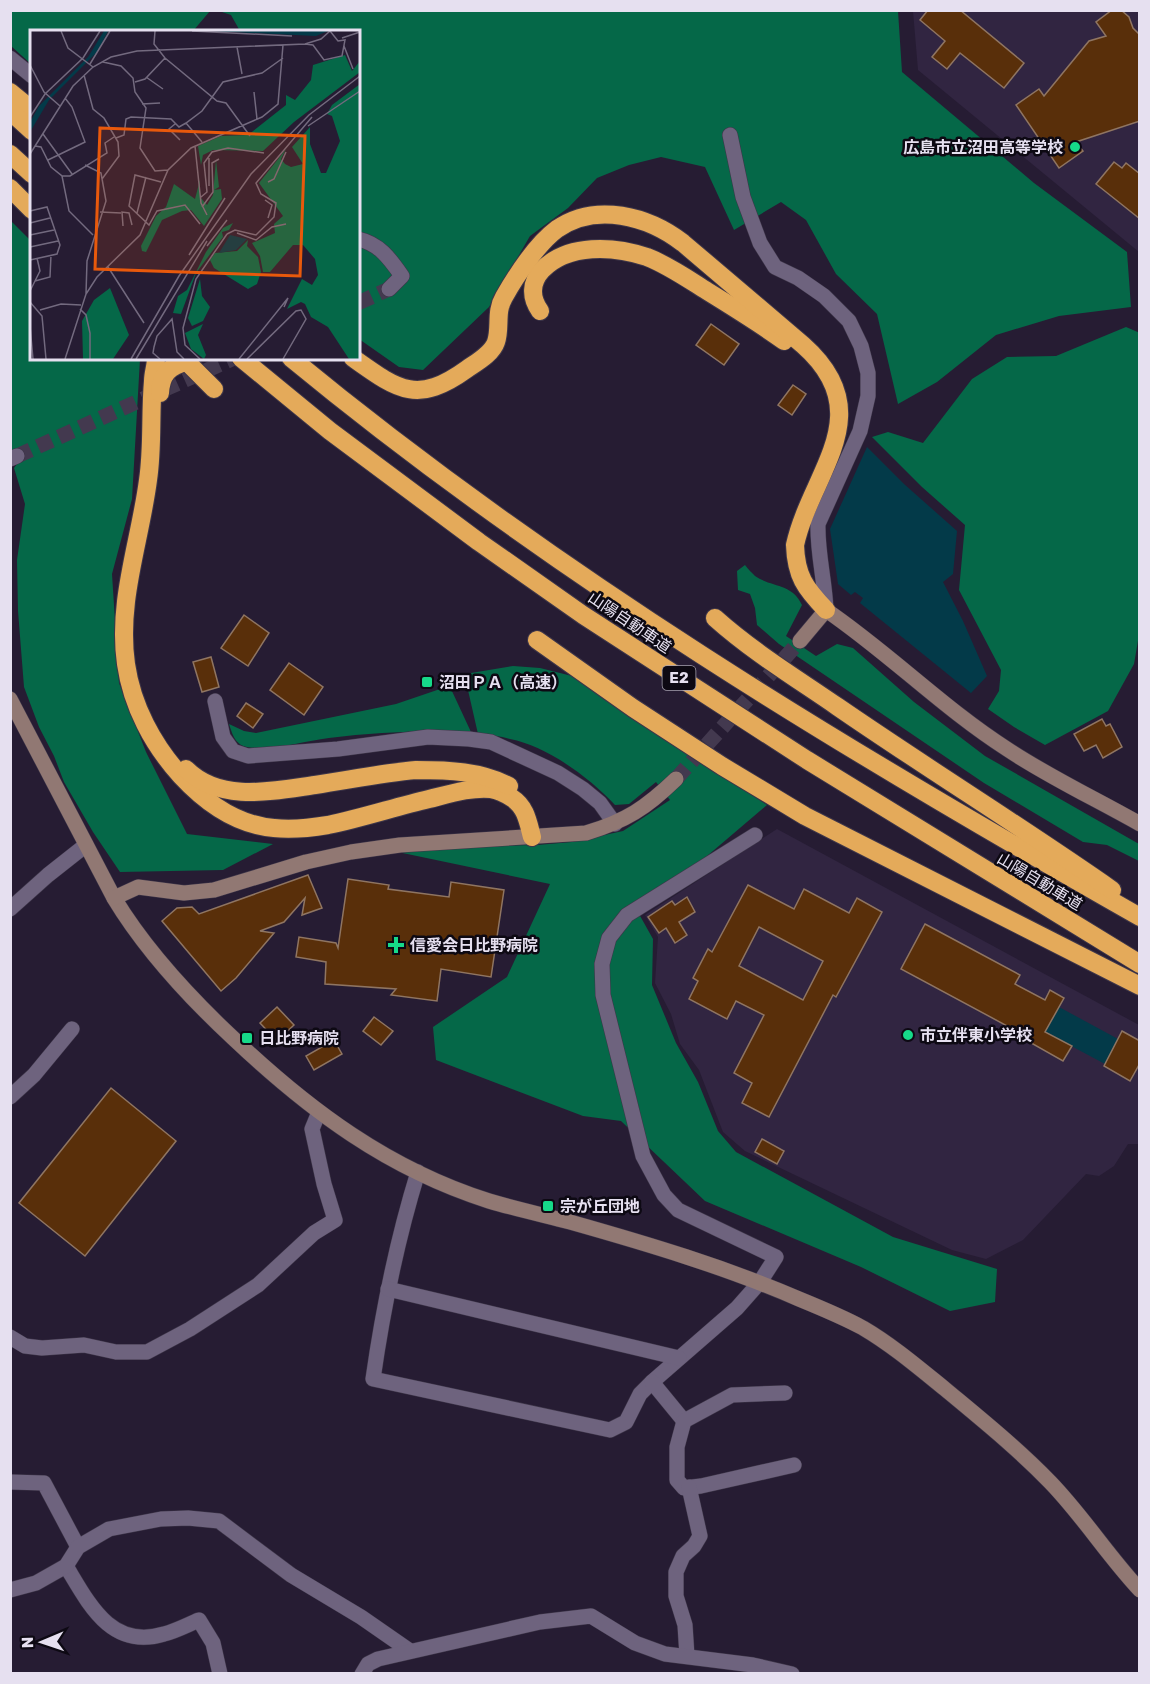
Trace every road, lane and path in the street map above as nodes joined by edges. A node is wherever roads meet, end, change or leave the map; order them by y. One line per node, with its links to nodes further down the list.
1 (10, 58): 2 (street)
2 (30, 74)
3 (10, 92): 4 (highway)
4 (30, 108)
5 (10, 111): 6 (highway)
6 (30, 129)
7 (729, 135): 21 (street)
8 (10, 154): 9 (highway)
9 (30, 172)
10 (10, 188): 11 (highway)
11 (30, 208)
12 (360, 239): 13 (street)
13 (389, 289)
14 (540, 311): 21 (highway)
15 (156, 360): 31 (highway)
16 (185, 360): 20 (highway); 31 (highway)
17 (243, 360): 37 (highway, 山陽自動車道 / E2)
18 (293, 360): 36 (highway, 山陽自動車道 / E2)
19 (356, 360): 21 (highway)
20 (214, 390)
21 (826, 610): 24 (street); 29 (street)
22 (715, 618): 34 (highway)
23 (537, 640): 38 (highway)
24 (800, 641)
25 (10, 699): 32 (street)
26 (214, 701): 28 (street)
27 (676, 778): 28 (street)
28 (615, 824): 31 (street)
29 (1140, 824)
30 (755, 835): 43 (street)
31 (532, 837): 33 (street)
32 (86, 845): 33 (street); 35 (street)
33 (114, 898): 41 (street)
34 (1140, 908)
35 (10, 909)
36 (1140, 917)
37 (1140, 964)
38 (1140, 986)
39 (72, 1029): 40 (street)
40 (10, 1097)
41 (320, 1112): 42 (street); 45 (street)
42 (418, 1172): 43 (street); 44 (street)
43 (760, 1282): 46 (street); 55 (street)
44 (388, 1289): 46 (street); 47 (street)
45 (10, 1337)
46 (679, 1358): 47 (street)
47 (652, 1382): 49 (street)
48 (786, 1393): 49 (street)
49 (684, 1420): 52 (street)
50 (794, 1465): 52 (street)
51 (10, 1482): 53 (street)
52 (689, 1487): 58 (street)
53 (78, 1547): 54 (street); 57 (street)
54 (66, 1566): 56 (street); 59 (street)
55 (1137, 1582)
56 (10, 1590)
57 (410, 1651): 58 (street); 60 (street)
58 (687, 1656): 61 (street)
59 (220, 1674)
60 (362, 1674)
61 (792, 1674)

